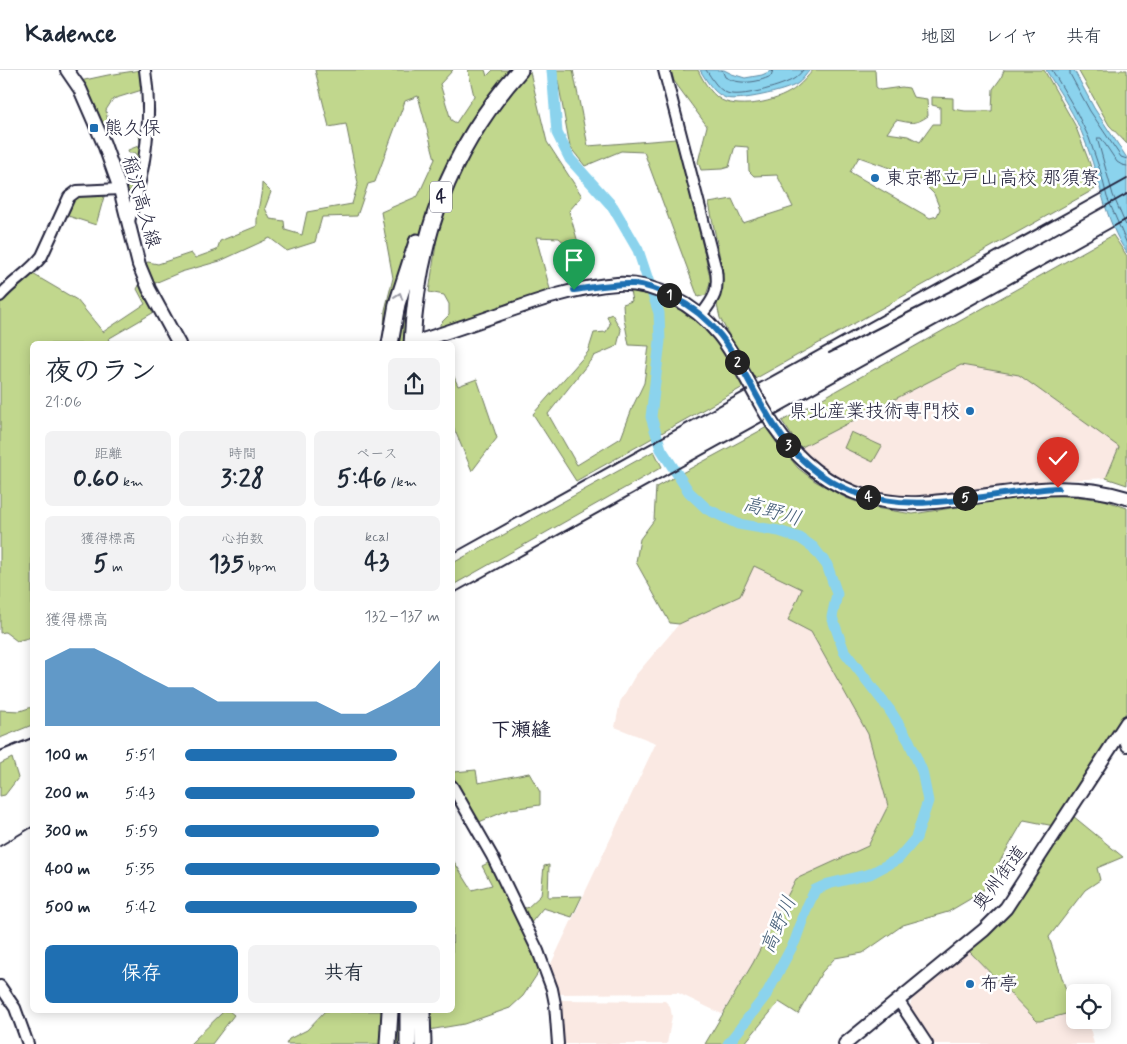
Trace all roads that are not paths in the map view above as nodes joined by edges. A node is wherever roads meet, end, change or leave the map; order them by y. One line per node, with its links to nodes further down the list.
1 (67, 70): 6 (main road, 稲沢高久線)
2 (145, 70): 7 (street)
3 (520, 70): 5 (highway, 4)
4 (664, 70): 9 (street)
5 (446, 185): 11 (highway, 4, one-way to 5); 12 (highway, 4)
6 (120, 189): 7 (main road, 稲沢高久線); 8 (street)
7 (129, 221): 10 (main road, 稲沢高久線)
8 (0, 296)
9 (702, 314): 13 (main road); 14 (main road)
10 (177, 341)
11 (390, 341)
12 (418, 341)
13 (421, 341)
14 (1127, 498)
15 (1124, 726): 16 (street); 19 (main road, 奥州街道)
16 (1127, 746)
17 (455, 791): 27 (street)
18 (0, 986): 23 (street)
19 (898, 1000): 28 (main road, 奥州街道); 29 (street)
20 (390, 1013): 24 (highway)
21 (408, 1013): 25 (highway)
22 (422, 1013): 26 (highway)
23 (28, 1044)
24 (388, 1044)
25 (408, 1044)
26 (423, 1044)
27 (558, 1044)
28 (845, 1044)
29 (928, 1044)

